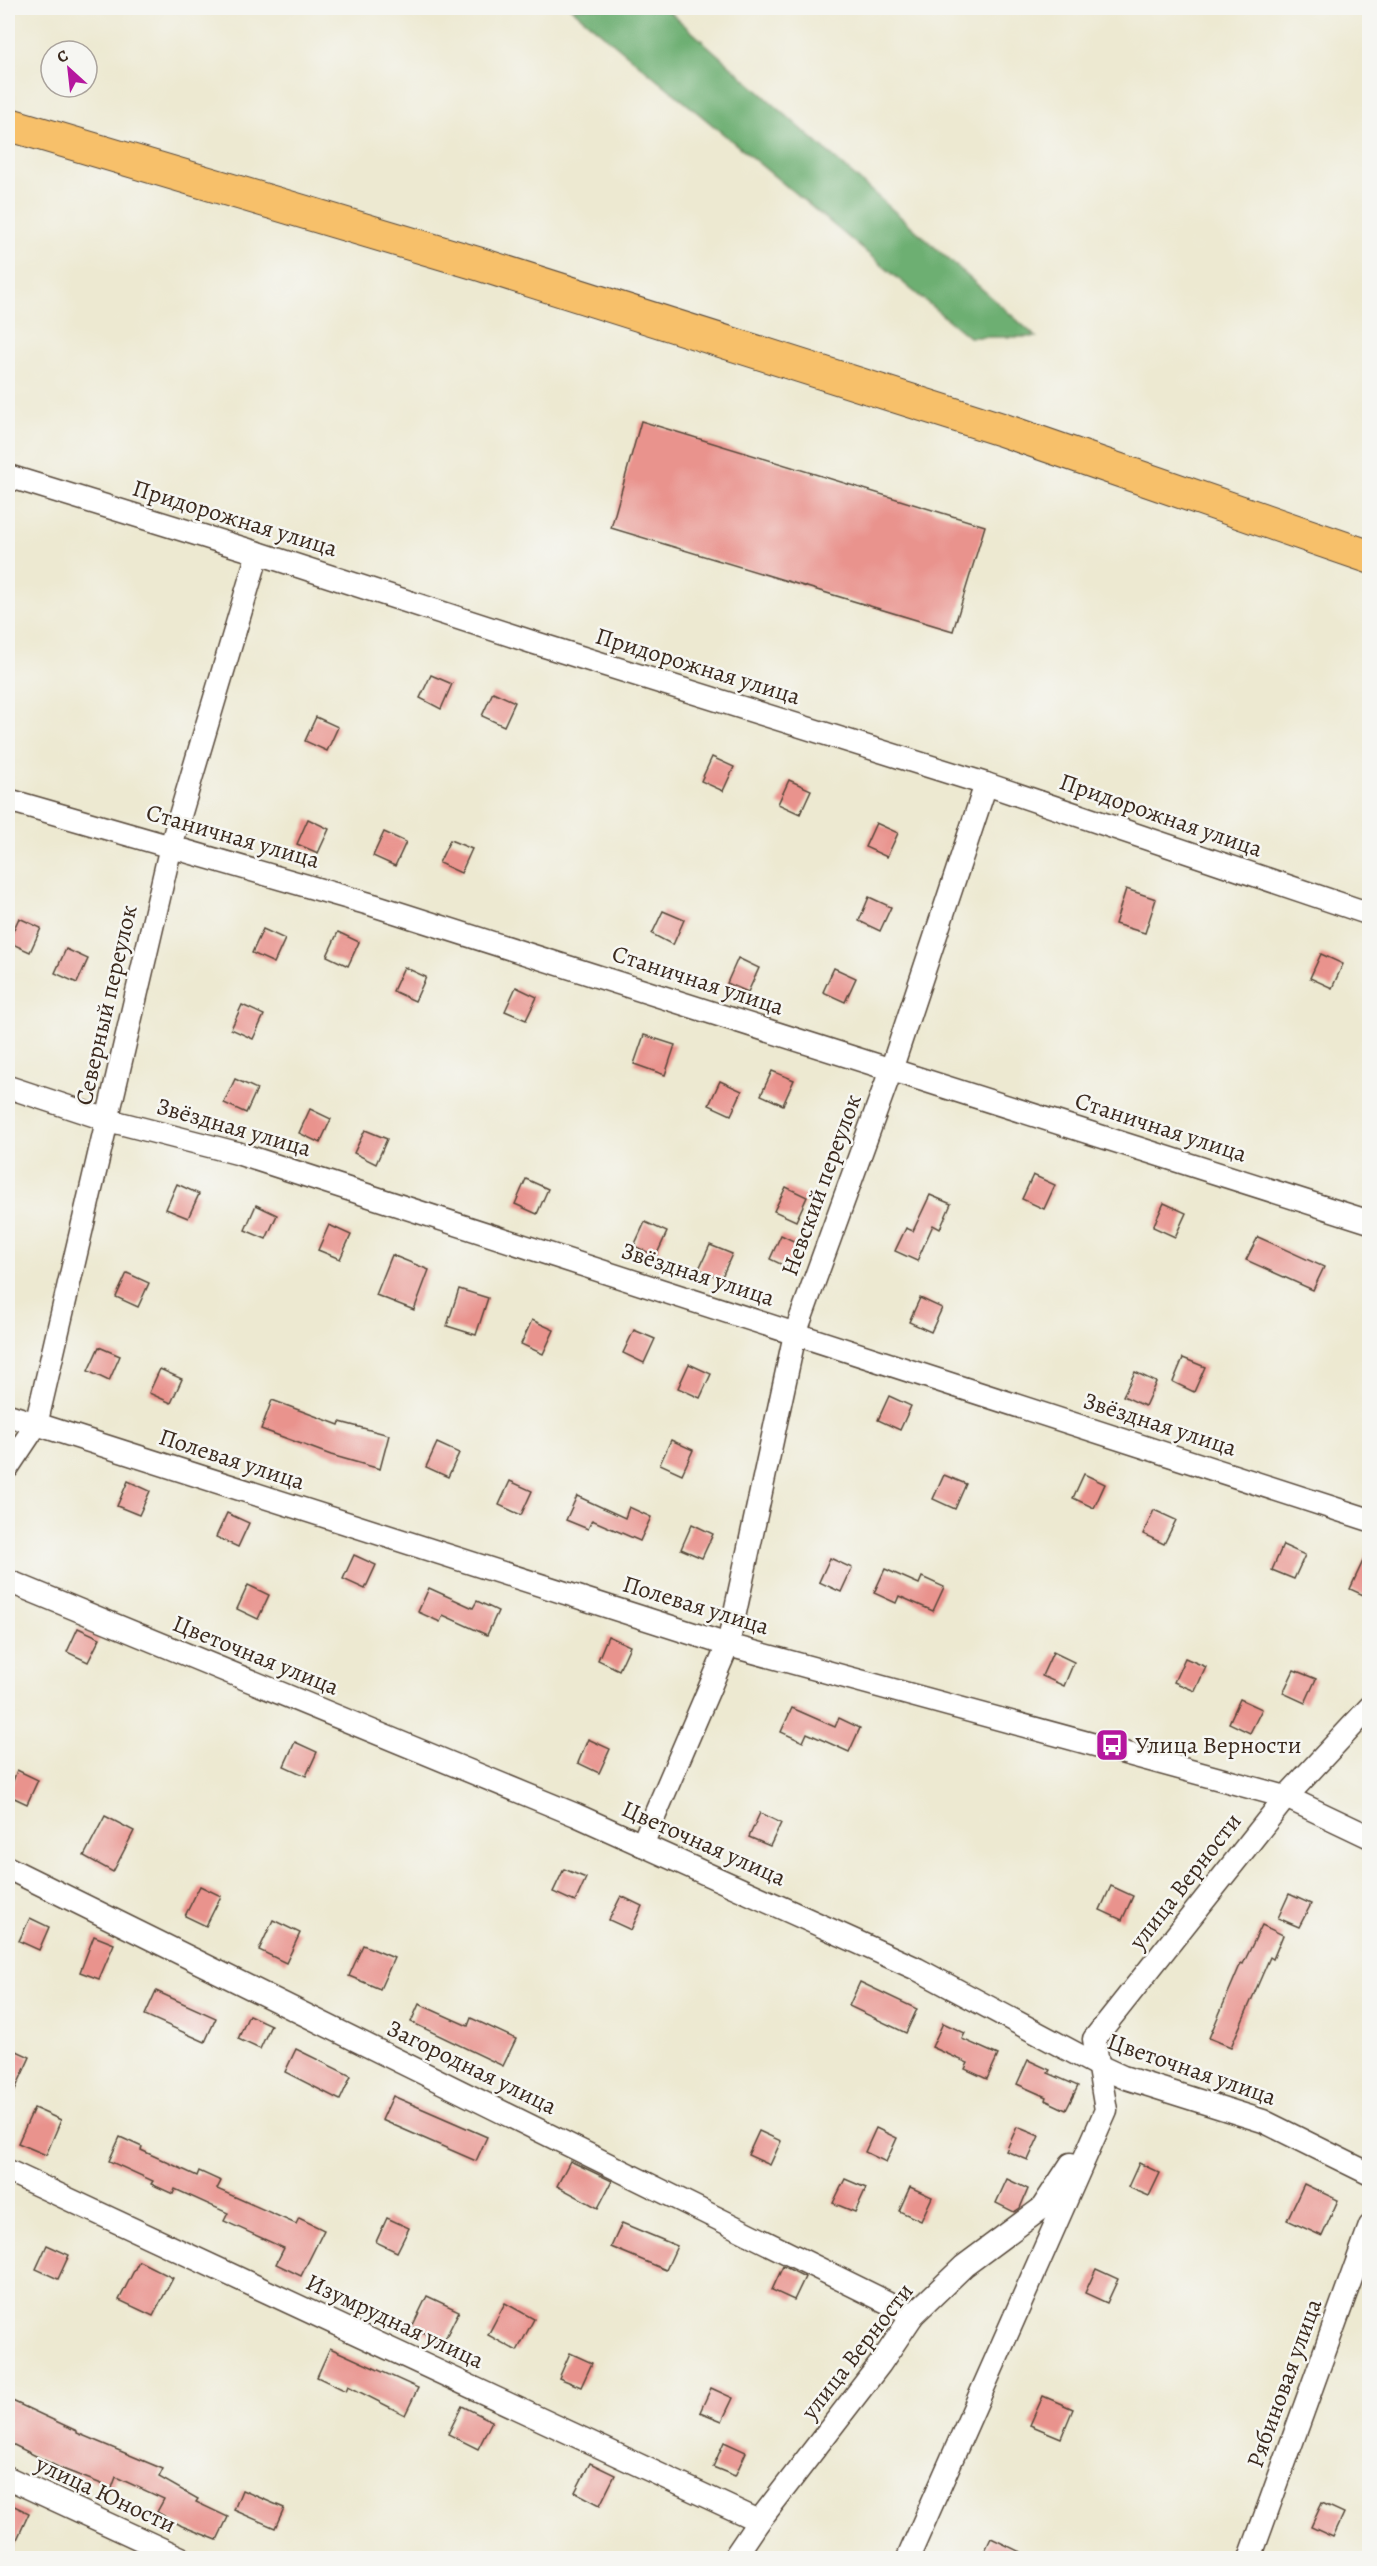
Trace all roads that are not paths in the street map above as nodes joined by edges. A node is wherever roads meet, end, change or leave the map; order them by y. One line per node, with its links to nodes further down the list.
1 (8, 124): 5 (highway)
2 (8, 143): 6 (highway)
3 (8, 476): 4 (street, Придорожная улица)
4 (258, 553): 7 (street, Придорожная улица); 9 (street, Северный переулок)
5 (1370, 557)
6 (1370, 573)
7 (986, 784): 10 (street, Придорожная улица); 11 (street, Невский переулок)
8 (8, 800): 9 (street, Станичная улица)
9 (171, 846): 11 (street, Станичная улица); 13 (street, Северный переулок)
10 (1370, 914)
11 (891, 1070): 14 (street, Станичная улица); 15 (street, Невский переулок)
12 (8, 1087): 13 (street, Звёздная улица)
13 (108, 1120): 15 (street, Звёздная улица); 17 (street, Северный переулок)
14 (1370, 1222)
15 (795, 1334): 19 (street, Звёздная улица); 21 (street, Невский переулок)
16 (8, 1415): 17 (street, Полевая улица)
17 (36, 1425): 18 (street, Северный переулок); 21 (street, Полевая улица)
18 (8, 1467)
19 (1370, 1520)
20 (8, 1581): 25 (street, Цветочная улица)
21 (728, 1645): 23 (street, Полевая улица); 25 (street, Невский переулок)
22 (1370, 1707): 23 (street, улица Верности)
23 (1286, 1797): 24 (street, Полевая улица); 27 (street, улица Верности)
24 (1370, 1837)
25 (642, 1845): 27 (street, Цветочная улица)
26 (8, 1868): 32 (street, Загородная улица)
27 (1099, 2066): 28 (street, улица Верности); 30 (street, Цветочная улица)
28 (1106, 2110): 32 (street, улица Верности); 37 (street)
29 (8, 2171): 34 (street, Изумрудная улица)
30 (1370, 2174)
31 (1370, 2226): 38 (street, Рябиновая улица)
32 (913, 2315): 34 (street, улица Верности)
33 (8, 2478): 35 (street, улица Юности)
34 (759, 2521): 36 (street, улица Верности)
35 (182, 2559)
36 (734, 2559)
37 (908, 2559)
38 (1250, 2559)

